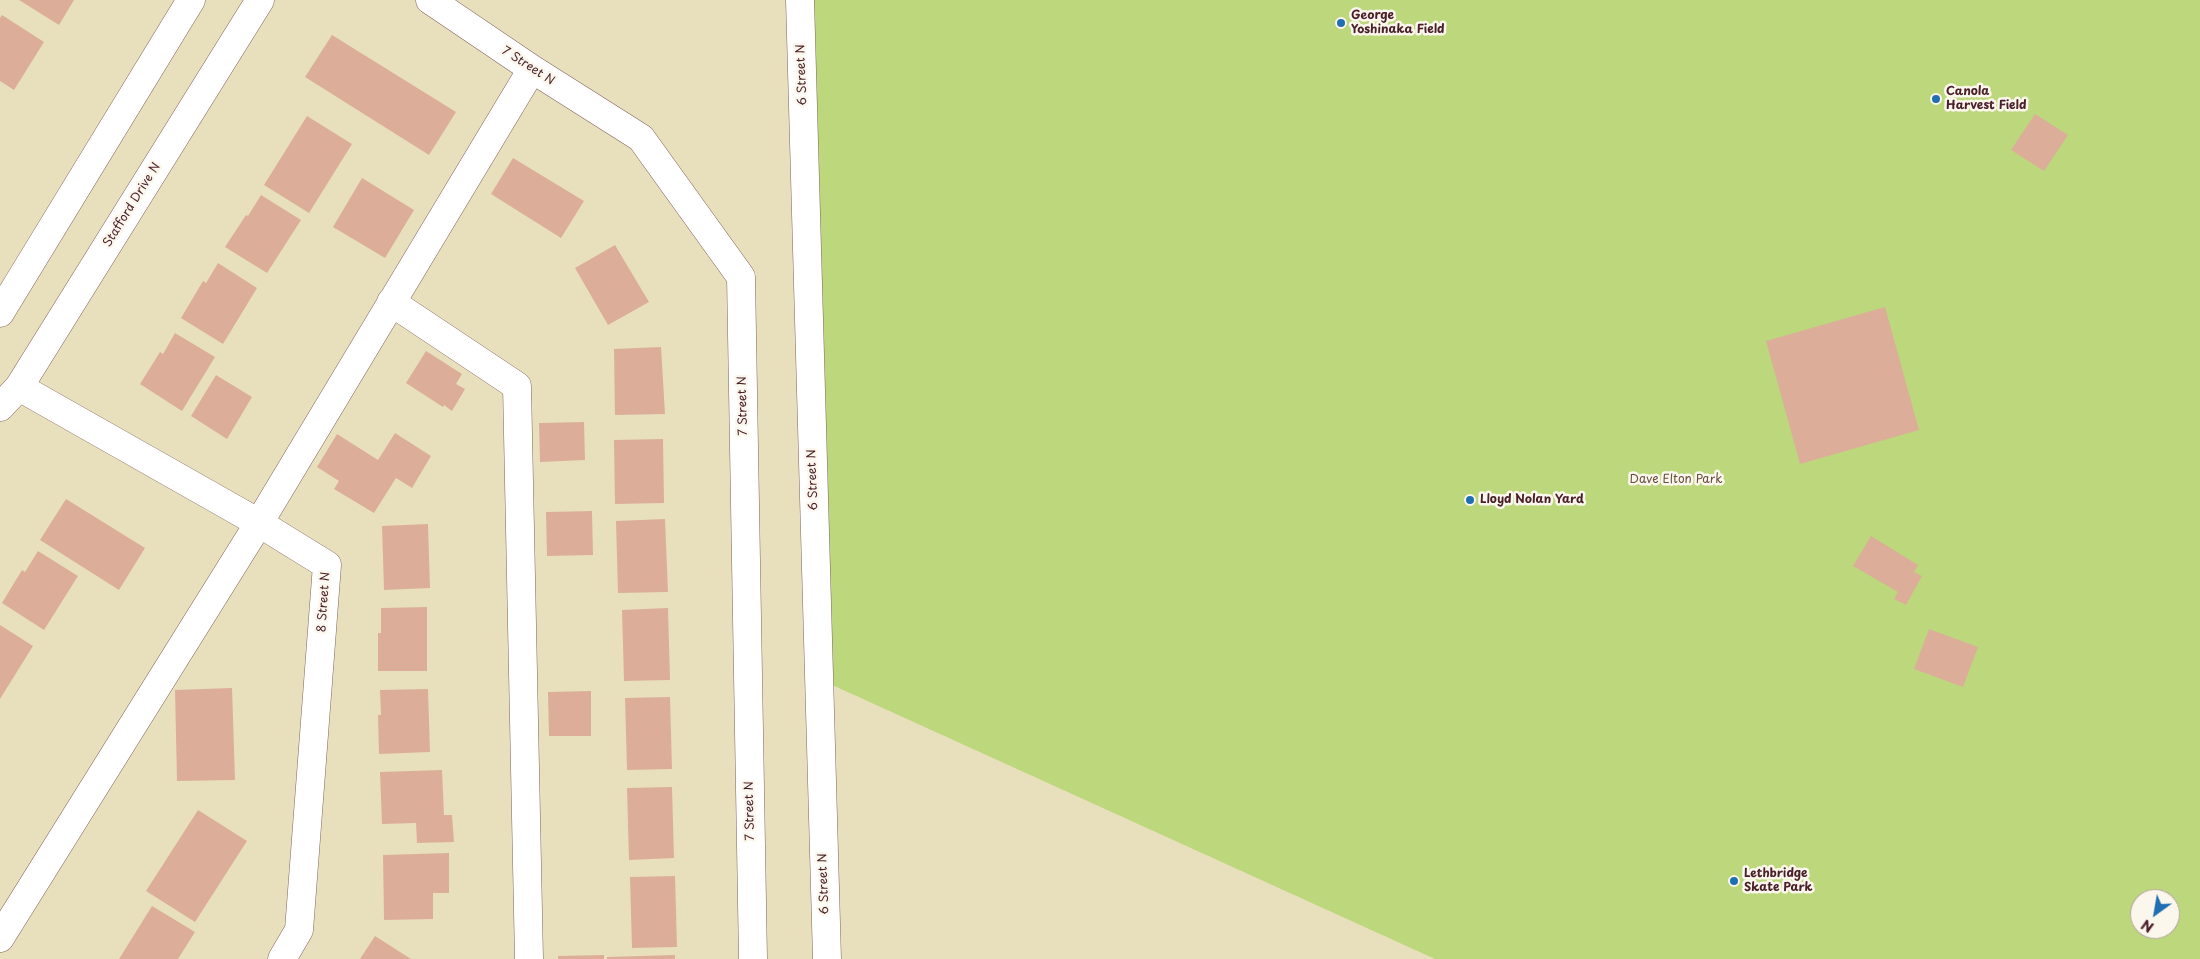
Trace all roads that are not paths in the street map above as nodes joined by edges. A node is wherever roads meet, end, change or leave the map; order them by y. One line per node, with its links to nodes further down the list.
1 (191, 0): 7 (street)
2 (260, 0): 8 (street, Stafford Drive N)
3 (430, 0): 5 (street, 7 Street N)
4 (800, 0): 15 (street, 6 Street N)
5 (532, 69): 6 (street); 14 (street, 7 Street N)
6 (391, 302): 10 (street); 13 (street)
7 (0, 313)
8 (19, 387): 9 (street, Stafford Drive N); 10 (street, 8 Street N)
9 (0, 407)
10 (259, 523): 11 (street); 12 (street, 8 Street N)
11 (0, 938)
12 (282, 959)
13 (529, 959)
14 (753, 959)
15 (827, 959)

